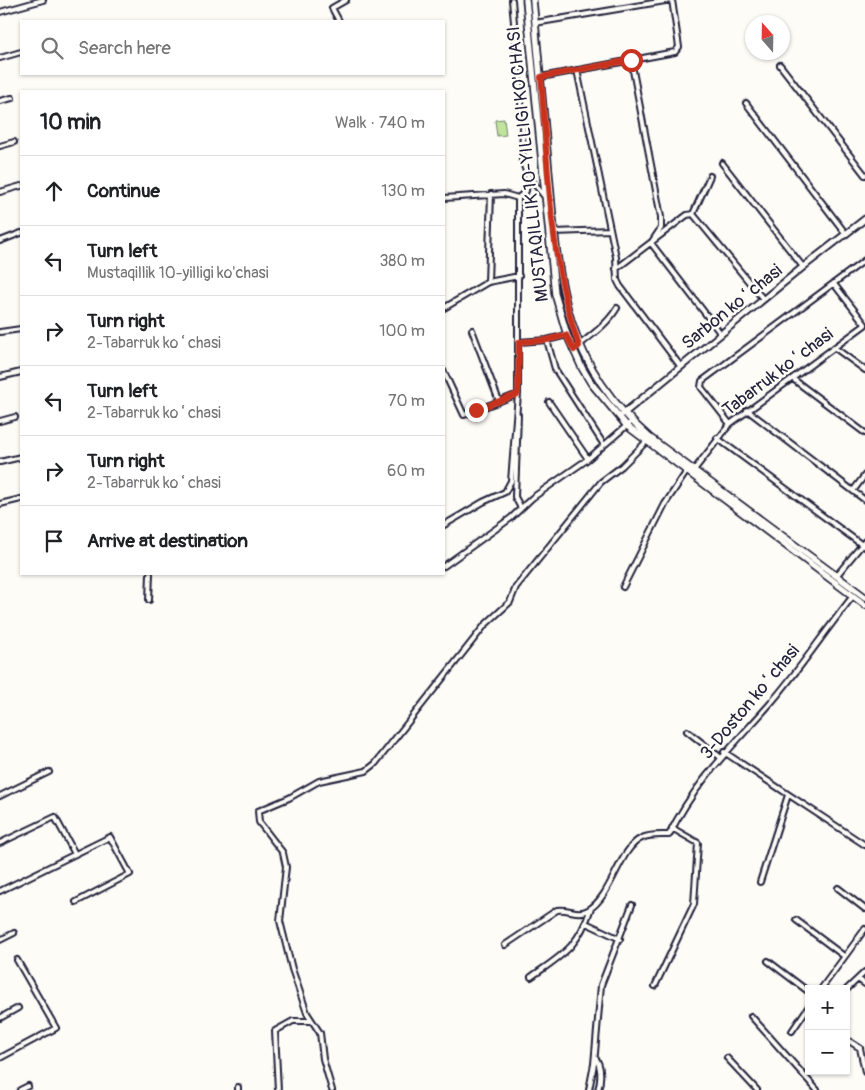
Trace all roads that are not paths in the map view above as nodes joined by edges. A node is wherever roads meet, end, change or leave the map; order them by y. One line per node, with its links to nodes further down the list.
1 (43, 0): 9 (street)
2 (346, 0): 10 (street)
3 (512, 0): 25 (street)
4 (526, 0): 30 (main road, MUSTAQILLIK 10-YILLIGI KO'CHASI)
5 (533, 0): 11 (main road, MUSTAQILLIK 10-YILLIGI KO'CHASI)
6 (630, 0): 8 (street)
7 (672, 0): 8 (street); 14 (street)
8 (630, 7): 11 (street)
9 (0, 12)
10 (338, 20)
11 (535, 22): 17 (main road, MUSTAQILLIK 10-YILLIGI KO'CHASI)
12 (20, 52): 13 (street)
13 (0, 58)
14 (631, 60): 16 (street); 40 (street)
15 (780, 65): 24 (street)
16 (577, 70): 17 (street); 35 (street)
17 (541, 77): 36 (main road, MUSTAQILLIK 10-YILLIGI KO'CHASI)
18 (12, 98): 19 (street)
19 (0, 101)
20 (746, 103): 38 (street)
21 (14, 142): 22 (street)
22 (0, 146)
23 (722, 164): 42 (street)
24 (865, 174)
25 (528, 176): 30 (street); 32 (street)
26 (710, 176): 33 (street)
27 (20, 186): 28 (street)
28 (0, 192)
29 (491, 194): 31 (street); 32 (street); 45 (street)
30 (545, 196): 55 (main road, MUSTAQILLIK 10-YILLIGI KO'CHASI)
31 (445, 198)
32 (518, 198): 44 (street)
33 (692, 214): 40 (street); 47 (street)
34 (865, 219): 38 (street, Sarbon koʻchasi)
35 (610, 230): 36 (street); 43 (street)
36 (554, 232): 58 (main road, MUSTAQILLIK 10-YILLIGI KO'CHASI)
37 (20, 234): 39 (street)
38 (846, 235): 42 (street, Sarbon koʻchasi)
39 (0, 241)
40 (651, 242): 43 (street); 54 (street)
41 (865, 260): 46 (street)
42 (803, 267): 47 (street, Sarbon koʻchasi)
43 (616, 269): 60 (street)
44 (518, 276): 45 (street); 57 (street)
45 (488, 282): 48 (street)
46 (834, 284): 50 (street); 75 (street)
47 (763, 299): 54 (street, Sarbon koʻchasi)
48 (445, 307)
49 (617, 308): 58 (street)
50 (865, 324): 59 (street, Tabarruk koʻchasi)
51 (20, 329): 53 (street)
52 (472, 330): 67 (street)
53 (0, 332)
54 (721, 334): 60 (street, Sarbon koʻchasi)
55 (566, 335): 56 (street); 58 (main road, MUSTAQILLIK 10-YILLIGI KO'CHASI)
56 (547, 340): 57 (street); 79 (street)
57 (519, 342): 66 (street)
58 (576, 348): 71 (main road, MUSTAQILLIK 10-YILLIGI KO'CHASI)
59 (834, 348): 61 (street); 64 (street, Tabarruk koʻchasi)
60 (681, 367): 71 (street, Sarbon koʻchasi)
61 (865, 370)
62 (20, 372): 63 (street)
63 (0, 377)
64 (793, 379): 70 (street, Tabarruk koʻchasi); 76 (street)
65 (446, 384): 67 (street)
66 (518, 394): 67 (street); 69 (street)
67 (499, 401)
68 (548, 402): 81 (street)
69 (516, 406): 90 (street); 91 (street)
70 (747, 410): 75 (street, Tabarruk koʻchasi); 86 (street)
71 (621, 415): 74 (main road, MUSTAQILLIK 10-YILLIGI KO'CHASI)
72 (16, 417): 73 (street)
73 (0, 421)
74 (629, 424): 78 (main road, MUSTAQILLIK 10-YILLIGI KO'CHASI); 79 (street); 83 (main road, MUSTAQILLIK 10-YILLIGI KO'CHASI)
75 (730, 424): 77 (street, Tabarruk koʻchasi)
76 (865, 433)
77 (717, 438): 83 (street, Tabarruk koʻchasi); 92 (street)
78 (646, 441): 84 (main road, MUSTAQILLIK 10-YILLIGI KO'CHASI); 140 (street)
79 (604, 445): 81 (street)
80 (20, 457): 82 (street)
81 (588, 458): 90 (street)
82 (0, 462)
83 (694, 470): 95 (main road, MUSTAQILLIK 10-YILLIGI KO'CHASI)
84 (687, 471): 96 (street); 97 (main road, MUSTAQILLIK 10-YILLIGI KO'CHASI)
85 (865, 475): 86 (street)
86 (853, 491): 88 (street)
87 (20, 499): 89 (street)
88 (865, 500)
89 (0, 504)
90 (522, 508): 93 (street)
91 (445, 524)
92 (864, 544): 95 (street)
93 (445, 565)
94 (150, 575): 99 (street)
95 (837, 575): 98 (main road, MUSTAQILLIK 10-YILLIGI KO'CHASI)
96 (623, 587)
97 (853, 596): 100 (main road, MUSTAQILLIK 10-YILLIGI KO'CHASI); 102 (street, 3-Doston koʻchasi)
98 (865, 597)
99 (149, 600)
100 (865, 605)
101 (687, 731): 103 (street)
102 (724, 752): 103 (street, 3-Doston koʻchasi); 105 (street)
103 (720, 757): 107 (street, 3-Doston koʻchasi)
104 (49, 772): 106 (street)
105 (788, 795): 109 (street); 111 (street)
106 (0, 796)
107 (672, 828): 116 (street); 133 (street)
108 (0, 843): 110 (street)
109 (865, 845)
110 (75, 854): 113 (street); 114 (street)
111 (760, 882)
112 (838, 888): 117 (street)
113 (0, 891)
114 (76, 902)
115 (632, 906): 122 (street)
116 (591, 908): 119 (street); 124 (street)
117 (865, 909)
118 (796, 920): 125 (street)
119 (586, 922): 122 (street); 129 (street)
120 (865, 929): 125 (street)
121 (14, 933): 123 (street)
122 (620, 939): 144 (street)
123 (0, 940)
124 (505, 945)
125 (844, 956): 132 (street)
126 (17, 960): 143 (street)
127 (768, 961): 135 (street)
128 (865, 972): 130 (street)
129 (531, 978)
130 (858, 979): 131 (street); 134 (street)
131 (865, 984)
132 (824, 985)
133 (655, 986)
134 (850, 986)
135 (805, 989)
136 (18, 1008): 139 (street)
137 (805, 1012): 141 (street)
138 (751, 1016): 147 (street)
139 (0, 1018)
140 (311, 1021): 151 (street); 152 (street)
141 (792, 1031)
142 (850, 1042): 146 (street)
143 (0, 1058)
144 (595, 1058): 153 (street); 154 (street)
145 (727, 1058): 155 (street)
146 (865, 1072)
147 (805, 1074)
148 (805, 1075): 156 (street)
149 (28, 1086): 150 (street)
150 (20, 1090)
151 (278, 1090)
152 (332, 1090)
153 (589, 1090)
154 (598, 1090)
155 (757, 1090)
156 (817, 1090)

